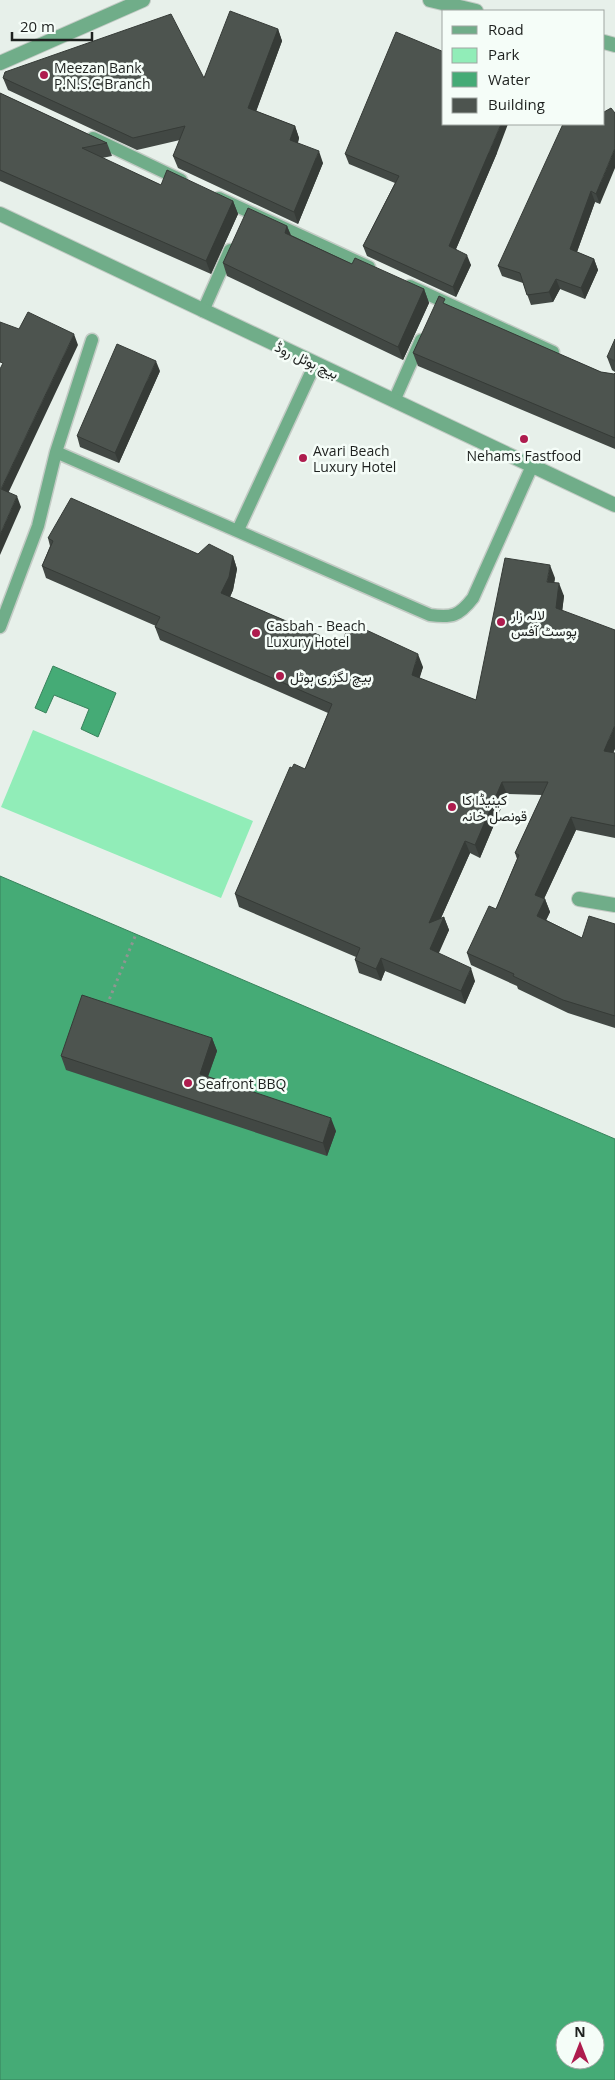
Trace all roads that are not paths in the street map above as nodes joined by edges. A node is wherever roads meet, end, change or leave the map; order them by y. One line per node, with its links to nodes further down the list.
1 (143, 0): 4 (street)
2 (430, 0): 3 (street)
3 (470, 7)
4 (0, 63)
5 (80, 132): 8 (lane)
6 (0, 214): 10 (street, بیچ ہوٹل روڈ)
7 (236, 238): 10 (lane)
8 (377, 271)
9 (395, 279): 13 (lane)
10 (203, 311): 14 (street, بیچ ہوٹل روڈ)
11 (428, 325): 15 (lane)
12 (92, 340): 16 (lane)
13 (562, 356)
14 (315, 364): 15 (street, بیچ ہوٹل روڈ); 19 (lane)
15 (394, 401): 17 (street, بیچ ہوٹل روڈ)
16 (56, 452): 19 (lane); 20 (lane)
17 (532, 466): 18 (street, بیچ ہوٹل روڈ); 19 (lane)
18 (615, 505)
19 (238, 530)
20 (0, 627)
21 (579, 899): 22 (street)
22 (615, 904)

